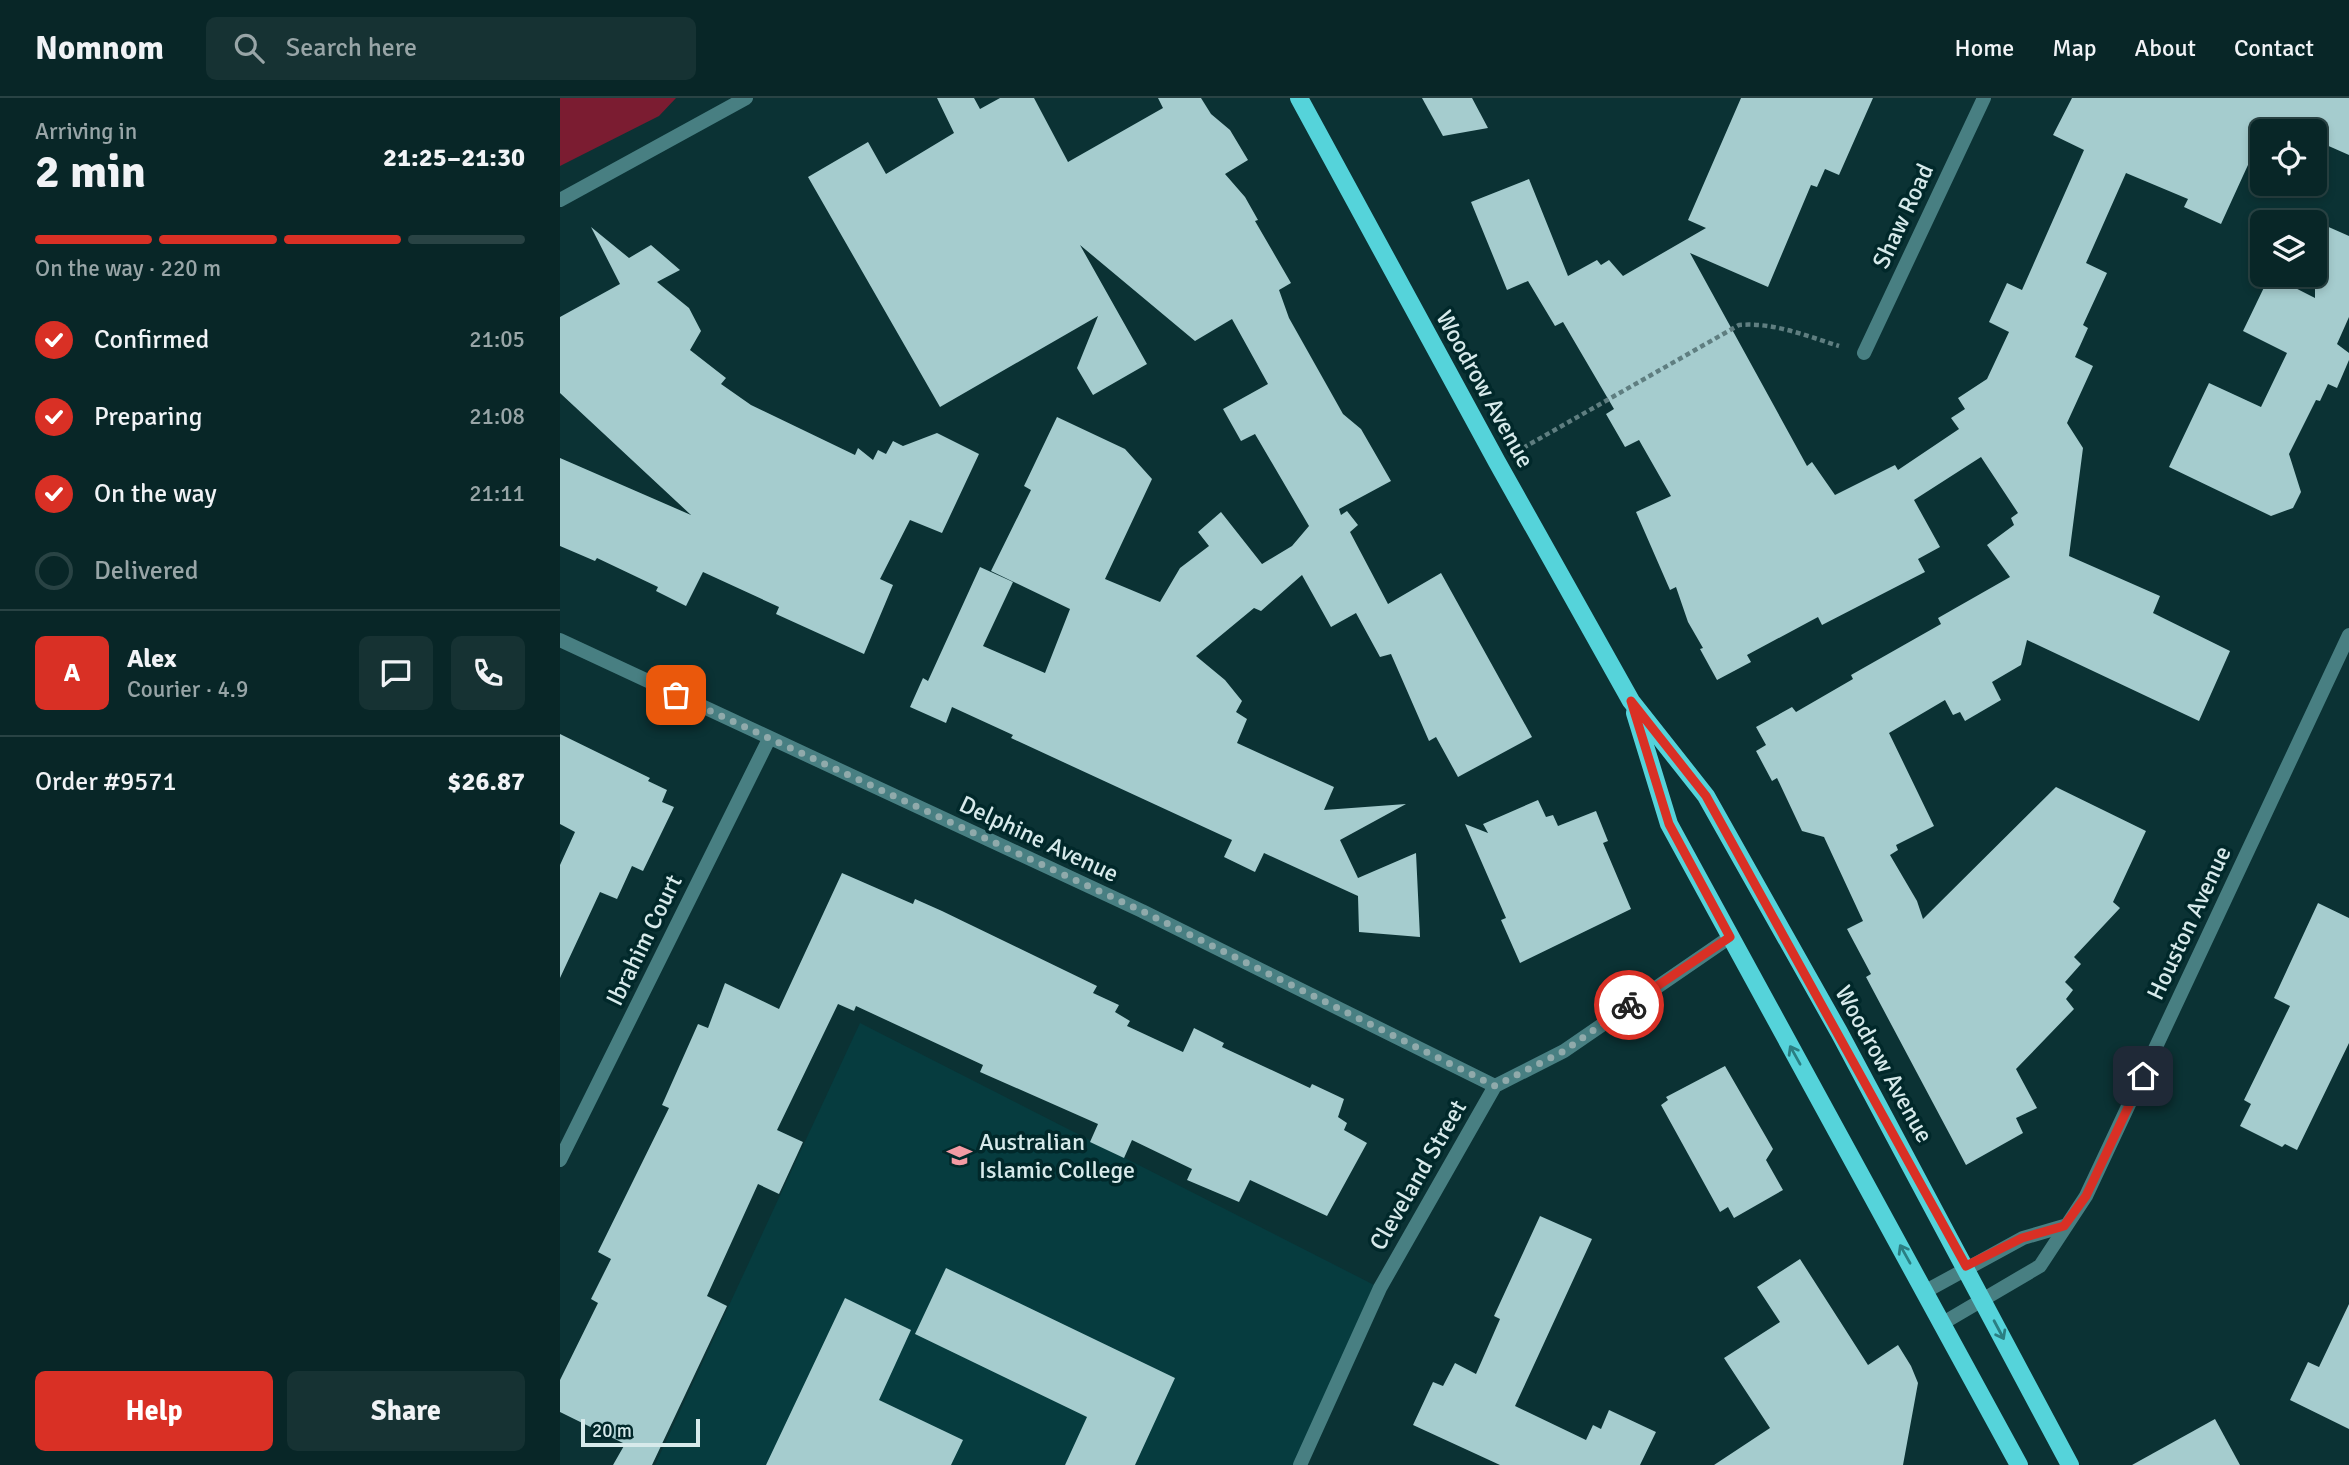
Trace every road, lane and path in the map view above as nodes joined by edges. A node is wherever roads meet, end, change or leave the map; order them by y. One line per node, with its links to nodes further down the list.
1 (746, 98): 4 (street)
2 (1299, 98): 7 (main road, Woodrow Avenue)
3 (1984, 98): 6 (street, Shaw Road)
4 (729, 102): 5 (street)
5 (560, 200)
6 (1864, 353): 7 (path)
7 (1497, 463): 10 (main road, Woodrow Avenue)
8 (2349, 635): 15 (street, Houston Avenue)
9 (560, 640): 11 (street, Delphine Avenue)
10 (1631, 701): 12 (main road, Woodrow Avenue); 16 (main road, Woodrow Avenue)
11 (769, 739): 13 (street, Delphine Avenue); 14 (street, Ibrahim Court)
12 (1730, 937): 13 (street, Cleveland Street); 17 (main road, Woodrow Avenue, one-way to 12)
13 (1495, 1086): 20 (street, Cleveland Street)
14 (560, 1160)
15 (2064, 1226): 16 (street); 18 (street, Houston Avenue)
16 (1966, 1266): 17 (street); 18 (main road, Woodrow Avenue)
17 (1926, 1291): 19 (main road, Woodrow Avenue)
18 (1983, 1300): 19 (street, Houston Avenue); 22 (main road, Woodrow Avenue, one-way to 22)
19 (1943, 1323): 21 (main road, Woodrow Avenue)
20 (1300, 1465)
21 (2019, 1465)
22 (2070, 1465)

